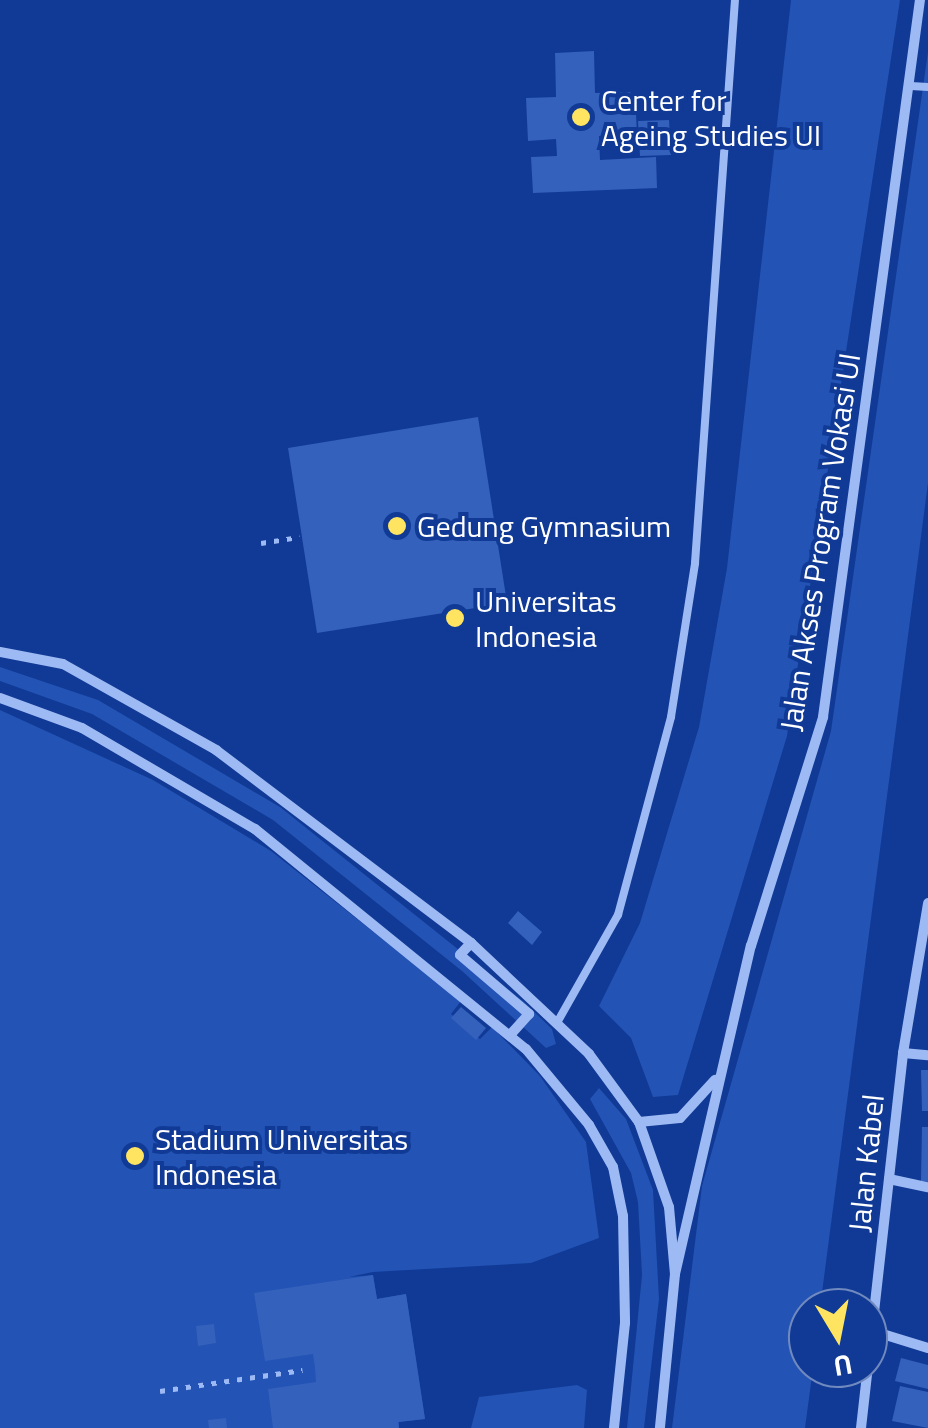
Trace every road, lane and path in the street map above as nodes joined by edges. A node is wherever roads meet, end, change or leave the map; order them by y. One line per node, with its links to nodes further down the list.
1 (735, 0): 11 (lane)
2 (920, 0): 3 (street, Jalan Akses Program Vokasi UI)
3 (912, 86): 4 (lane); 15 (street, Jalan Akses Program Vokasi UI)
4 (928, 87)
5 (300, 536): 6 (path)
6 (260, 544)
7 (0, 652): 10 (street)
8 (0, 698): 12 (street)
9 (928, 903): 13 (street, Jalan Kabel)
10 (471, 943): 11 (street); 12 (street)
11 (558, 1021): 16 (street)
12 (511, 1034): 26 (street)
13 (903, 1054): 14 (street); 17 (street, Jalan Kabel)
14 (928, 1055)
15 (715, 1080): 16 (street, Jalan Akses Program Vokasi UI); 19 (street, Jalan Akses Program Vokasi UI)
16 (639, 1122): 19 (street)
17 (889, 1179): 18 (street); 20 (street, Jalan Kabel)
18 (928, 1186)
19 (675, 1274): 27 (street)
20 (880, 1288)
21 (888, 1336): 22 (street)
22 (928, 1348)
23 (302, 1370): 25 (path)
24 (867, 1388): 28 (street, Jalan Kabel)
25 (160, 1391)
26 (614, 1428)
27 (660, 1428)
28 (861, 1428)

